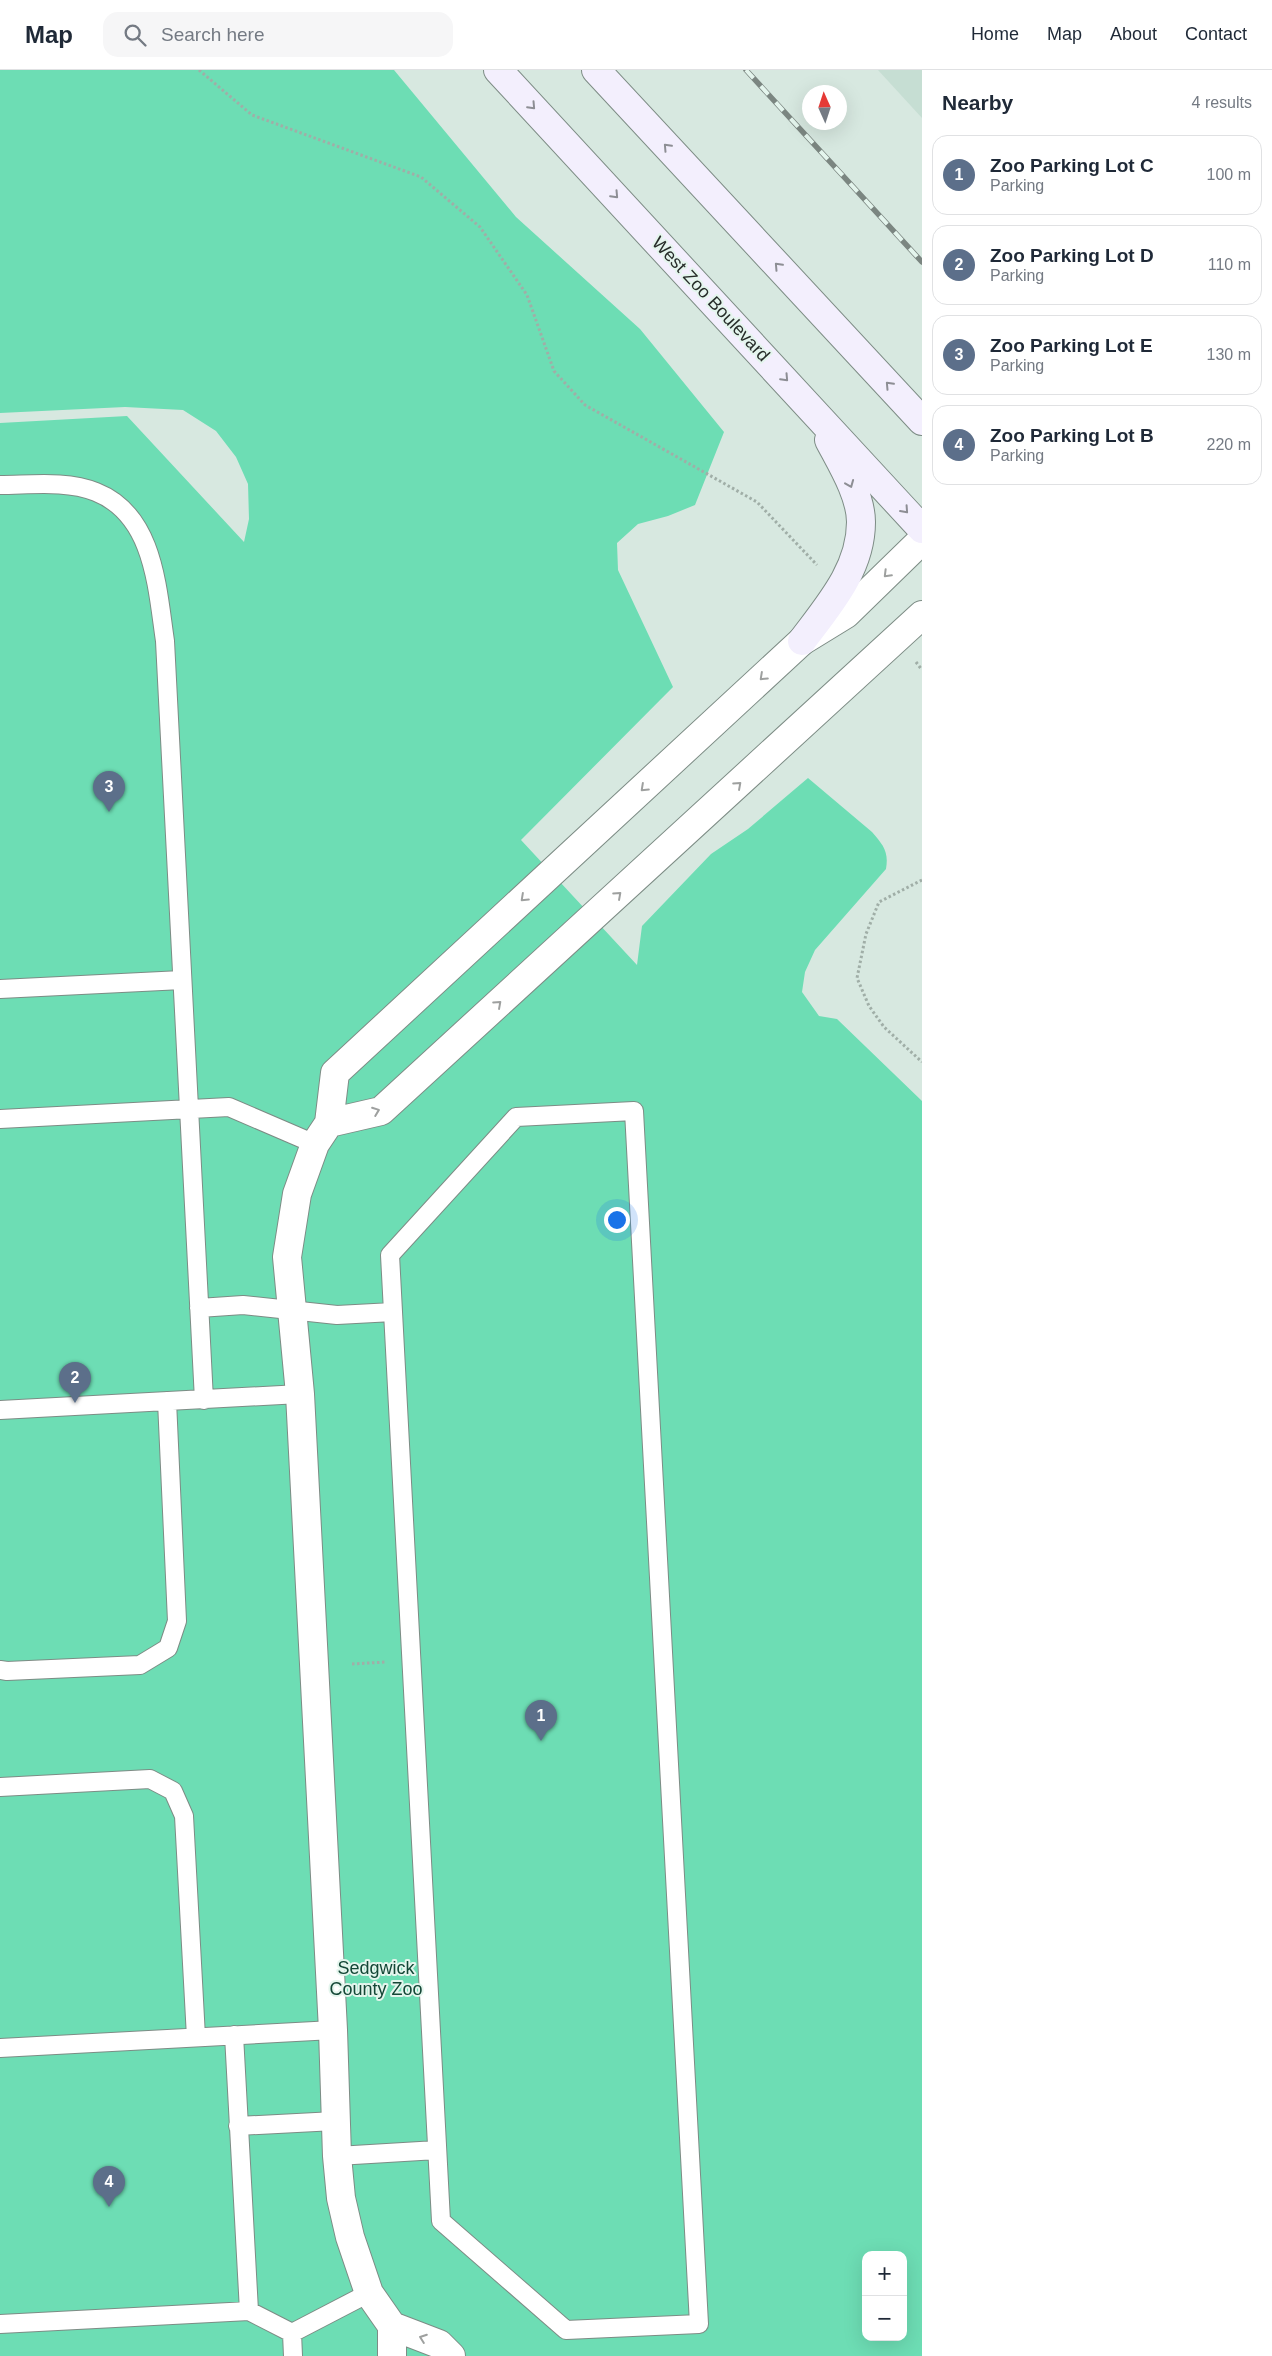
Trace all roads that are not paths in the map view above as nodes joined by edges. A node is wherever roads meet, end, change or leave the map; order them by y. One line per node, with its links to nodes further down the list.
1 (498, 70): 3 (main road, West Zoo Boulevard, one-way to 3)
2 (596, 70): 4 (main road, one-way to 2)
3 (814, 409): 6 (main road, West Zoo Boulevard, one-way to 6); 9 (main road, one-way to 9)
4 (922, 421)
5 (0, 485): 10 (lane)
6 (922, 529)
7 (922, 540): 9 (street, one-way to 9)
8 (922, 615): 14 (street, one-way to 8)
9 (802, 641): 14 (street, one-way to 14)
10 (182, 980): 11 (lane); 12 (lane)
11 (0, 989)
12 (189, 1109): 13 (lane); 14 (lane); 15 (lane)
13 (0, 1119)
14 (322, 1134): 16 (street)
15 (199, 1308): 16 (lane); 19 (lane)
16 (293, 1310): 17 (lane); 18 (street)
17 (393, 1312): 30 (lane); 30 (lane)
18 (300, 1394): 19 (lane); 24 (street)
19 (204, 1400): 20 (lane)
20 (167, 1402): 21 (lane); 22 (lane)
21 (0, 1410)
22 (0, 1670)
23 (0, 1787): 26 (lane)
24 (333, 2030): 25 (lane); 28 (street)
25 (234, 2035): 26 (lane); 29 (lane)
26 (196, 2037): 27 (lane)
27 (0, 2048)
28 (336, 2121): 29 (lane); 31 (street)
29 (238, 2126): 33 (lane)
30 (437, 2150): 31 (lane)
31 (337, 2156): 32 (street)
32 (369, 2293): 35 (street); 36 (lane)
33 (249, 2311): 34 (lane); 36 (lane)
34 (0, 2324)
35 (392, 2326): 38 (street); 39 (street, one-way to 35)
36 (292, 2332): 37 (lane)
37 (293, 2356)
38 (392, 2356)
39 (451, 2356)

